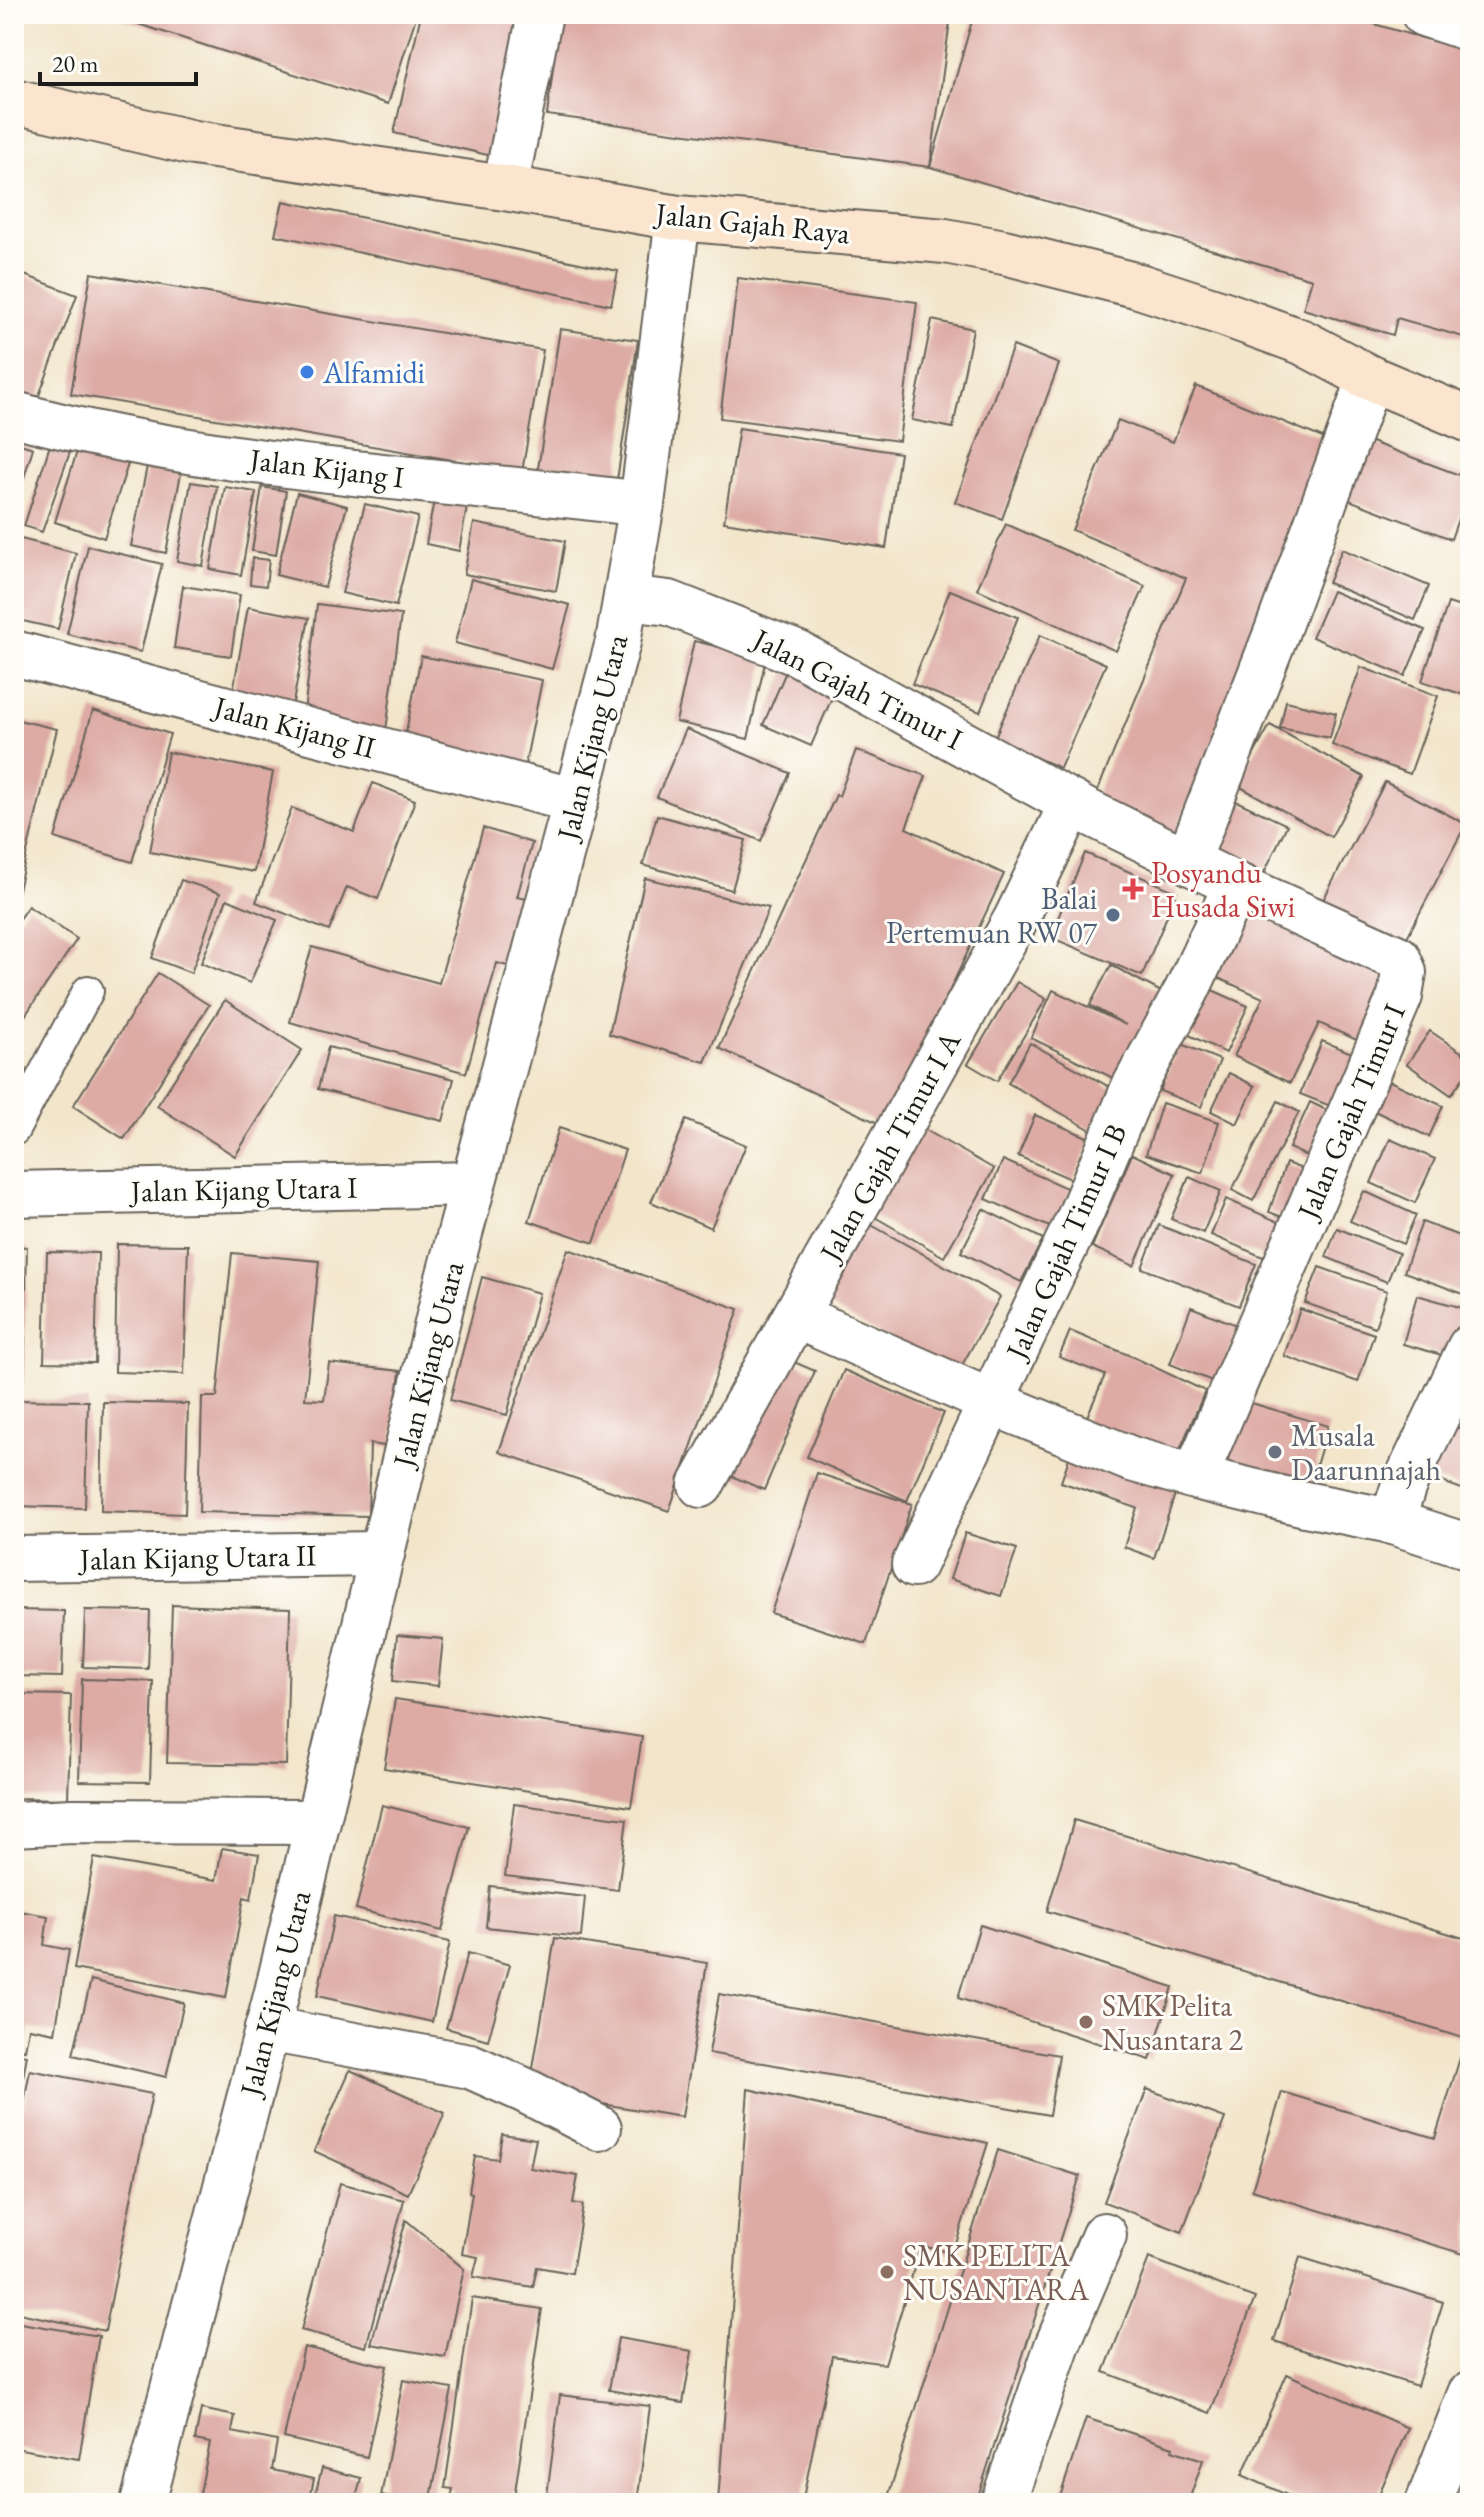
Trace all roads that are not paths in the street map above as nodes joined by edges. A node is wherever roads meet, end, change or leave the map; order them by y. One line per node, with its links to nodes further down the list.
1 (540, 14): 5 (street)
2 (1424, 14): 3 (street)
3 (1469, 25)
4 (14, 101): 5 (main road, Jalan Gajah Raya)
5 (505, 188): 6 (main road, Jalan Gajah Raya)
6 (678, 218): 7 (main road, Jalan Gajah Raya); 10 (street, Jalan Kijang Utara)
7 (1370, 378): 9 (main road, Jalan Gajah Raya); 15 (street)
8 (14, 414): 10 (street, Jalan Kijang I)
9 (1470, 420)
10 (642, 504): 11 (street, Jalan Kijang Utara)
11 (626, 598): 13 (street, Jalan Kijang Utara); 14 (street, Jalan Gajah Timur I)
12 (14, 653): 13 (street, Jalan Kijang II)
13 (576, 801): 19 (street, Jalan Kijang Utara)
14 (1072, 803): 15 (street, Jalan Gajah Timur I); 21 (street, Jalan Gajah Timur I A)
15 (1188, 860): 16 (street, Jalan Gajah Timur I)
16 (1236, 885): 23 (street, Jalan Gajah Timur I B); 24 (street, Jalan Gajah Timur I)
17 (88, 991): 18 (lane)
18 (14, 1130)
19 (473, 1184): 20 (street, Jalan Kijang Utara I); 28 (street, Jalan Kijang Utara)
20 (14, 1194)
21 (796, 1316): 23 (street); 25 (street, Jalan Gajah Timur I A)
22 (1470, 1347): 26 (street)
23 (991, 1402): 24 (street); 30 (street, Jalan Gajah Timur I B)
24 (1195, 1477): 26 (street)
25 (701, 1485)
26 (1392, 1522): 27 (street)
27 (1470, 1547)
28 (382, 1554): 29 (street, Jalan Kijang Utara II); 31 (street, Jalan Kijang Utara)
29 (14, 1559)
30 (914, 1565)
31 (318, 1822): 32 (street); 33 (street, Jalan Kijang Utara)
32 (14, 1824)
33 (267, 2029): 34 (street); 37 (street, Jalan Kijang Utara)
34 (599, 2128)
35 (1104, 2235): 38 (street)
36 (1470, 2394): 39 (street)
37 (143, 2503)
38 (1003, 2503)
39 (1428, 2503)

